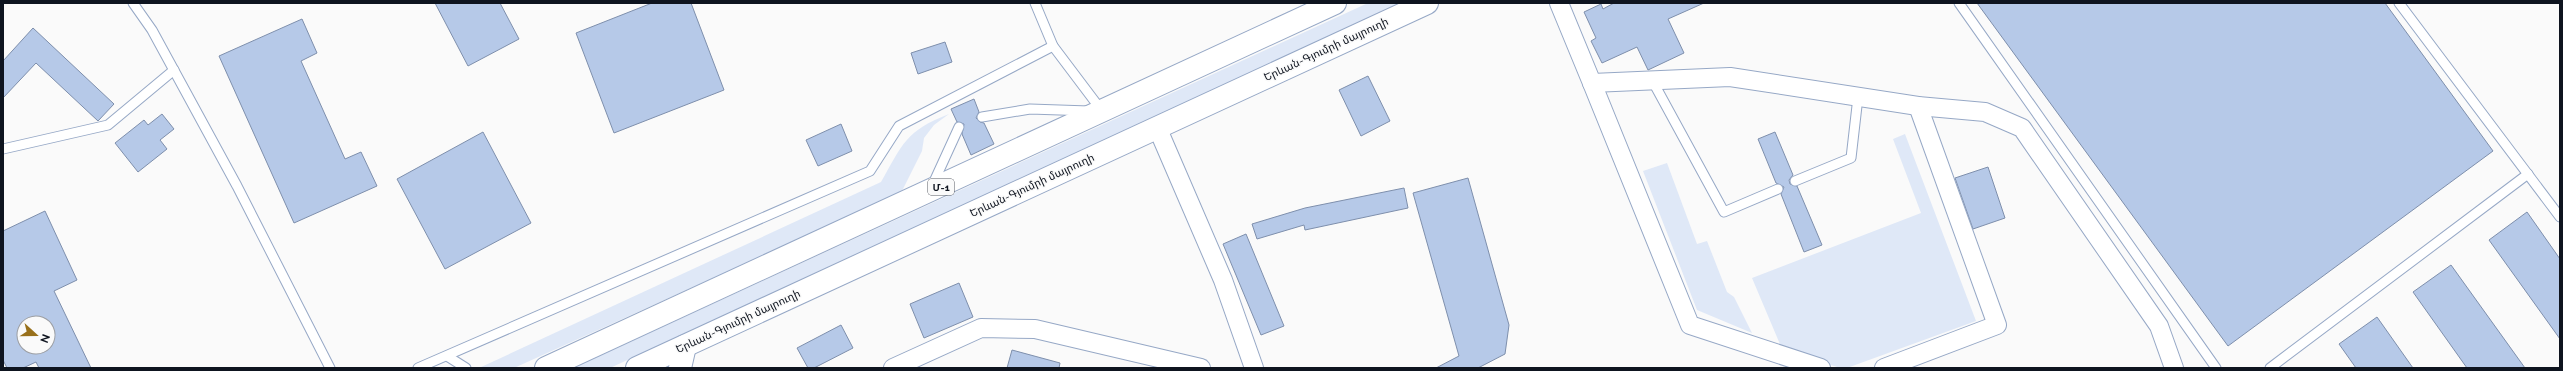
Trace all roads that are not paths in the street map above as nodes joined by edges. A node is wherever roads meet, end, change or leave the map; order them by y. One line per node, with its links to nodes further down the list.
1 (132, 3): 9 (lane)
2 (1035, 3): 8 (lane)
3 (1335, 3): 14 (main road, Մ-1)
4 (1428, 3): 17 (main road, Երևան-Գյումրի մայրուղի)
5 (1558, 3): 11 (street)
6 (1959, 3): 38 (lane)
7 (2399, 3): 19 (lane)
8 (1053, 46): 14 (lane); 25 (lane)
9 (174, 70): 18 (lane); 26 (lane)
10 (1652, 80): 11 (street); 12 (street); 21 (lane)
11 (1592, 83): 35 (street)
12 (1858, 97): 13 (street); 20 (lane)
13 (1918, 106): 36 (street); 37 (street)
14 (1102, 111): 15 (lane); 22 (main road, Մ-1)
15 (982, 117)
16 (959, 127): 22 (lane)
17 (1157, 127): 24 (main road, Երևան-Գյումրի մայրուղի); 34 (street)
18 (3, 149)
19 (2528, 174): 23 (lane); 39 (lane)
20 (1795, 181)
21 (1778, 189)
22 (929, 192): 29 (main road, Մ-1)
23 (2560, 217)
24 (685, 346): 30 (main road, Երևան-Գյումրի մայրուղի); 31 (main road)
25 (447, 356): 27 (lane); 28 (lane)
26 (330, 368)
27 (418, 368)
28 (466, 368)
29 (546, 368)
30 (637, 368)
31 (680, 368)
32 (892, 368): 33 (street)
33 (1201, 368)
34 (1254, 368)
35 (1821, 368)
36 (1884, 368)
37 (2174, 368)
38 (2216, 368)
39 (2270, 368)

